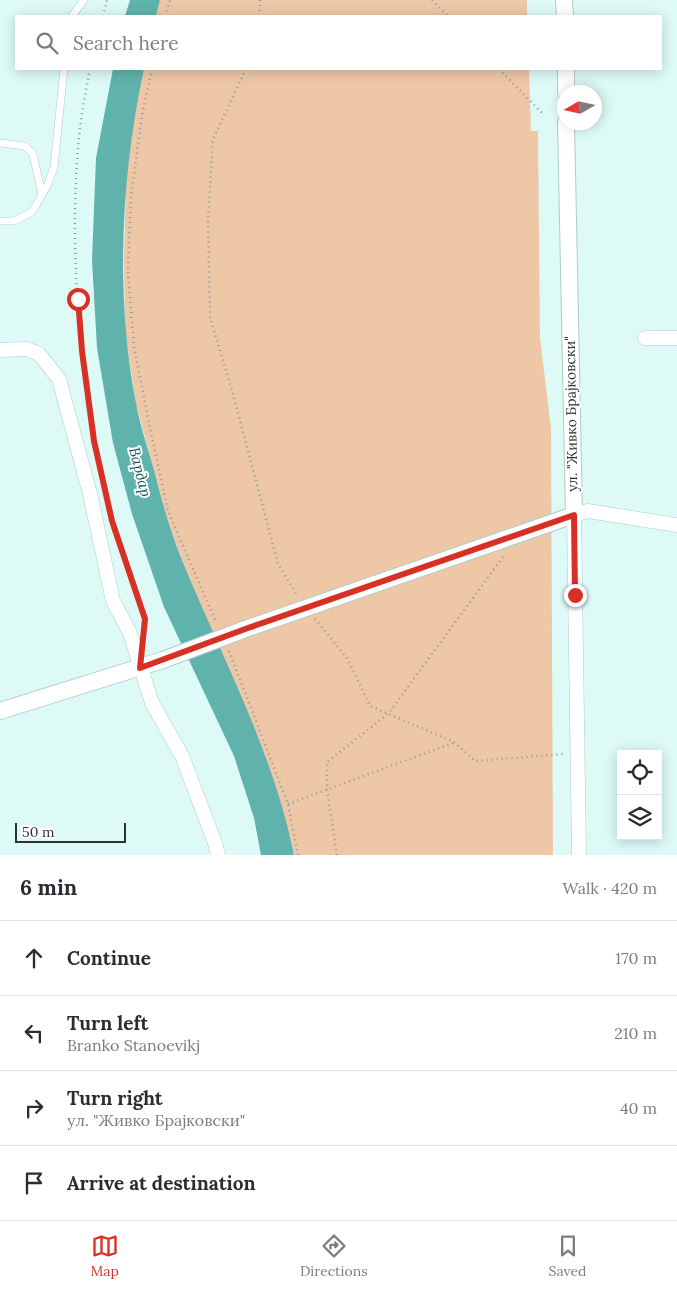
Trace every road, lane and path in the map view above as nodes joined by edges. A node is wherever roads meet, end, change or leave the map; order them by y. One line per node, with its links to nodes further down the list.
1 (84, 0): 7 (lane)
2 (107, 0): 8 (path)
3 (170, 0): 9 (path)
4 (260, 0): 10 (path)
5 (432, 0): 11 (path)
6 (564, 0): 12 (street)
7 (73, 15)
8 (103, 15)
9 (165, 15)
10 (259, 15)
11 (447, 15)
12 (565, 15)
13 (64, 70): 23 (lane)
14 (90, 70): 28 (path)
15 (152, 70): 34 (path)
16 (246, 70): 33 (path)
17 (500, 70): 20 (path)
18 (566, 70): 19 (street)
19 (566, 85)
20 (542, 112)
21 (566, 130): 30 (street, ул. "Живко Брајковски")
22 (0, 143): 23 (lane)
23 (42, 195): 24 (lane)
24 (0, 221)
25 (645, 338): 26 (street)
26 (677, 338)
27 (0, 350): 37 (street)
28 (106, 494)
29 (110, 512): 35 (path)
30 (574, 515): 31 (street); 32 (street); 41 (street, ул. "Живко Брајковски")
31 (677, 524)
32 (519, 534): 33 (street); 39 (path)
33 (306, 608): 37 (street, bridge); 39 (path)
34 (216, 622)
35 (144, 629)
36 (228, 648): 43 (path)
37 (140, 668): 38 (street); 44 (street)
38 (0, 711)
39 (388, 714): 40 (path); 42 (path)
40 (454, 742): 41 (path); 42 (path)
41 (577, 753): 47 (street, ул. "Живко Брајковски")
42 (328, 790): 43 (path); 46 (path)
43 (288, 804): 45 (path)
44 (218, 855)
45 (298, 855)
46 (337, 855)
47 (579, 855)

